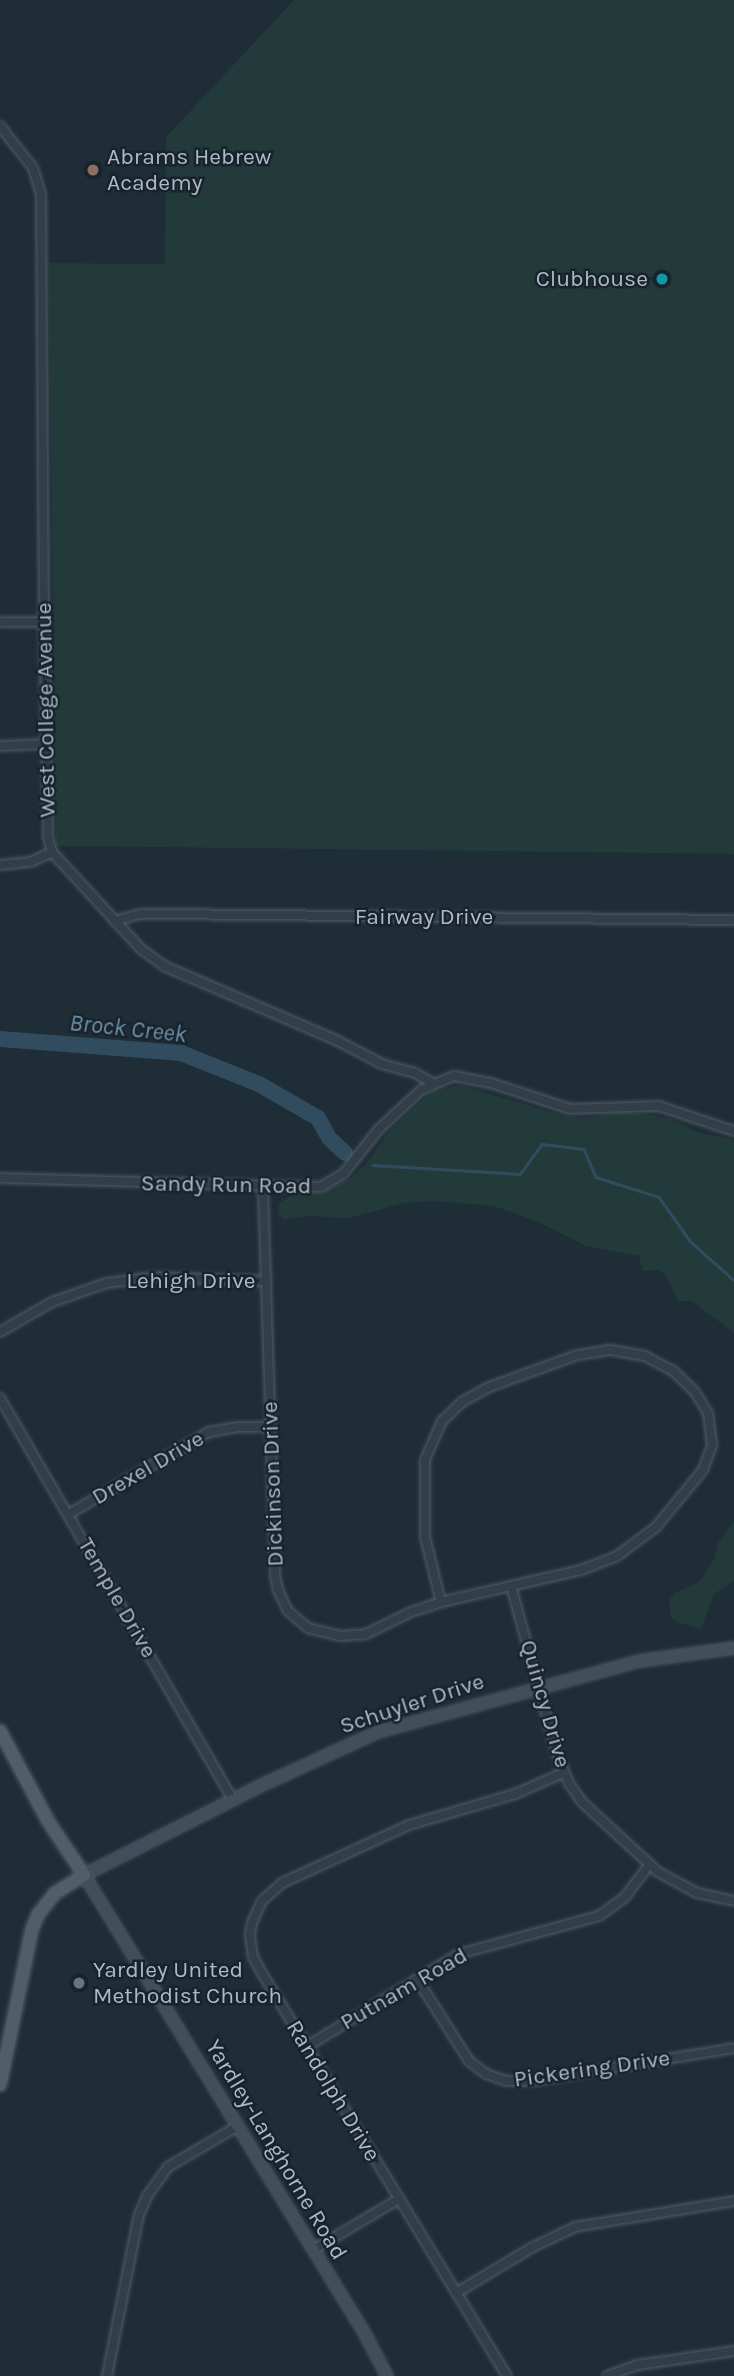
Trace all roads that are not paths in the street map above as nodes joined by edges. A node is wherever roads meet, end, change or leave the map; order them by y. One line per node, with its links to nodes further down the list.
1 (0, 126): 3 (street, West College Avenue)
2 (0, 622): 3 (street)
3 (44, 622): 4 (street, West College Avenue)
4 (47, 744): 5 (street); 6 (street, West College Avenue)
5 (0, 746)
6 (52, 852): 7 (street); 9 (street)
7 (0, 865)
8 (734, 920): 9 (street, Fairway Drive)
9 (114, 921): 10 (street)
10 (432, 1083): 11 (street); 13 (street, Sandy Run Road)
11 (734, 1131)
12 (0, 1178): 13 (street, Sandy Run Road)
13 (263, 1187): 14 (street, Dickinson Drive)
14 (267, 1281): 15 (street, Lehigh Drive); 17 (street, Dickinson Drive)
15 (0, 1332)
16 (0, 1398): 18 (street, Temple Drive)
17 (271, 1427): 18 (street, Drexel Drive); 20 (street, Dickinson Drive)
18 (69, 1514): 25 (street, Temple Drive)
19 (511, 1586): 20 (street, Dickinson Drive); 20 (street, Dickinson Drive); 22 (street, Quincy Drive)
20 (441, 1602)
21 (734, 1648): 22 (street, Schuyler Drive)
22 (538, 1688): 24 (street, Quincy Drive); 25 (street, Schuyler Drive)
23 (0, 1731): 27 (main road)
24 (563, 1773): 26 (street, Quincy Drive); 30 (street, Randolph Drive)
25 (232, 1799): 27 (street, Schuyler Drive)
26 (649, 1866): 28 (street, Quincy Drive); 29 (street, Putnam Road)
27 (84, 1875): 32 (main road); 33 (street, Yardley-Langhorne Road)
28 (734, 1901)
29 (417, 1979): 30 (street, Putnam Road); 31 (street, Pickering Drive)
30 (306, 2047): 34 (street, Randolph Drive)
31 (734, 2048)
32 (0, 2085)
33 (238, 2126): 36 (street, Yardley-Langhorne Road); 39 (street)
34 (399, 2199): 36 (street); 37 (street, Randolph Drive)
35 (734, 2201): 37 (street)
36 (313, 2250): 40 (street, Yardley-Langhorne Road)
37 (456, 2293): 41 (street, Randolph Drive)
38 (734, 2351): 42 (street)
39 (107, 2376)
40 (387, 2376)
41 (507, 2376)
42 (607, 2376)

